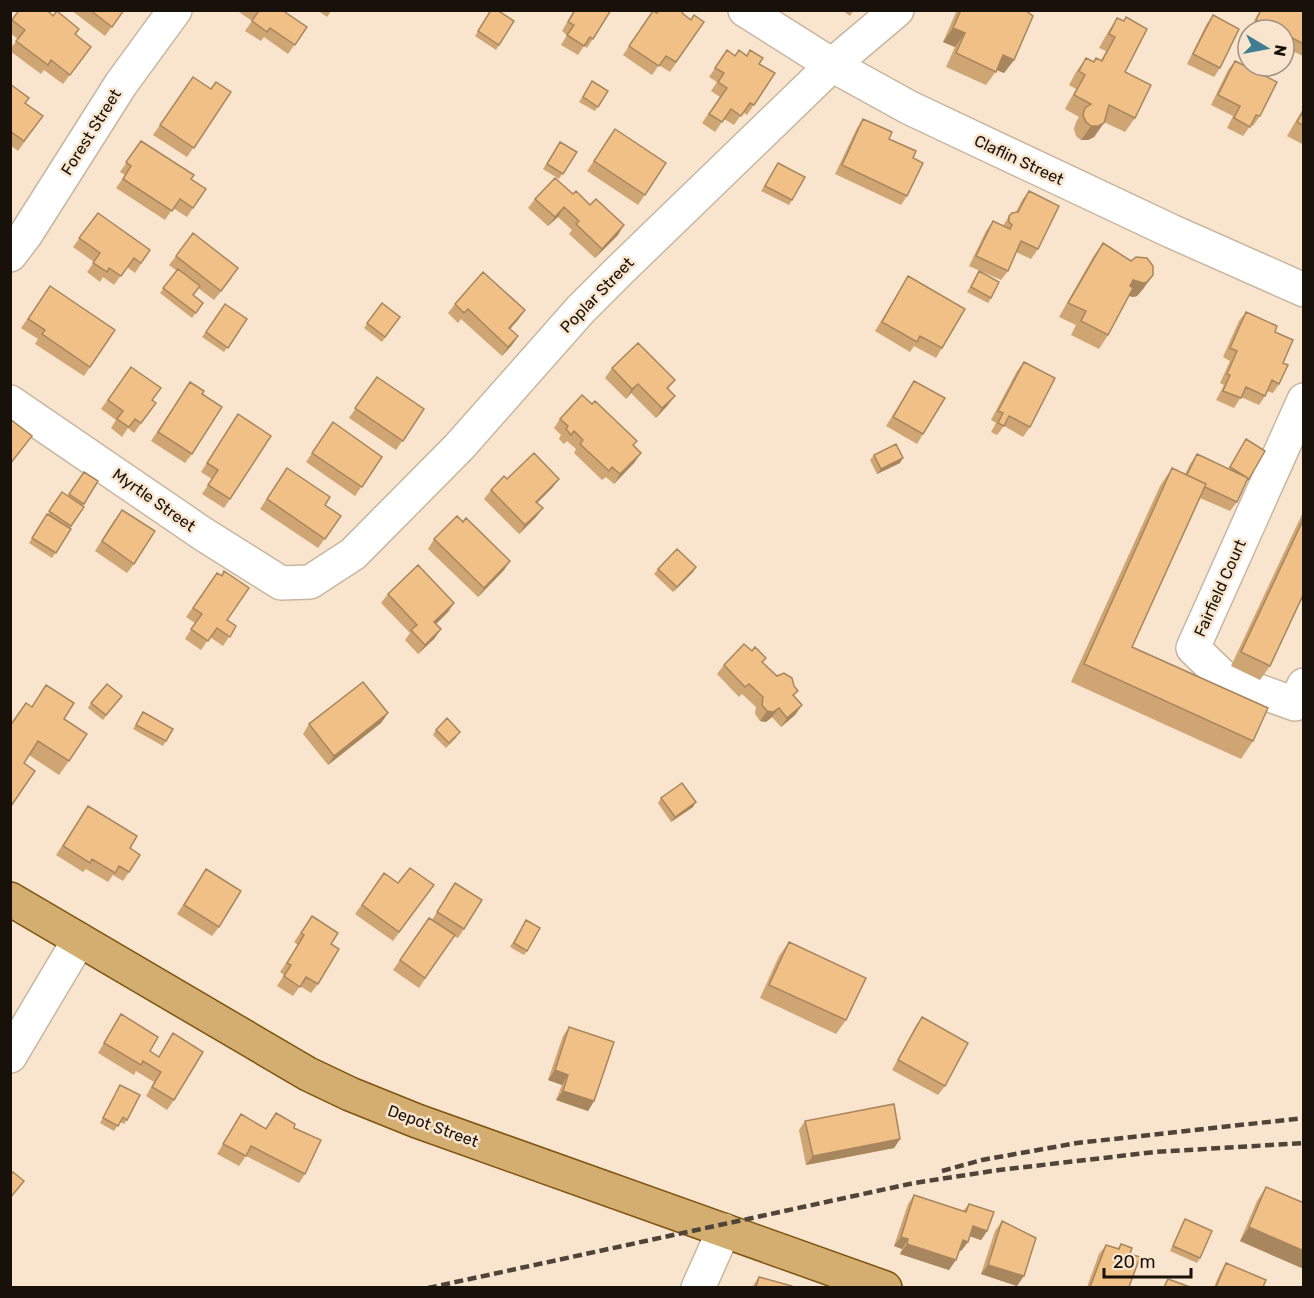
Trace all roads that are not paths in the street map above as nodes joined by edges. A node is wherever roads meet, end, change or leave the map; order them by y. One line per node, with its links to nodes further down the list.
1 (174, 10): 5 (street, Forest Street)
2 (745, 10): 4 (street, Claflin Street)
3 (897, 10): 4 (street, Poplar Street)
4 (832, 65): 6 (street, Claflin Street); 9 (street, Poplar Street)
5 (10, 255)
6 (1304, 290)
7 (1304, 400): 10 (street, Fairfield Court)
8 (10, 402): 9 (street, Myrtle Street)
9 (304, 582)
10 (1304, 685)
11 (10, 899): 12 (main road, Depot Street)
12 (79, 940): 13 (street); 14 (main road, Depot Street)
13 (10, 1056)
14 (724, 1230): 15 (street); 16 (main road, Depot Street)
15 (698, 1287)
16 (885, 1287)

